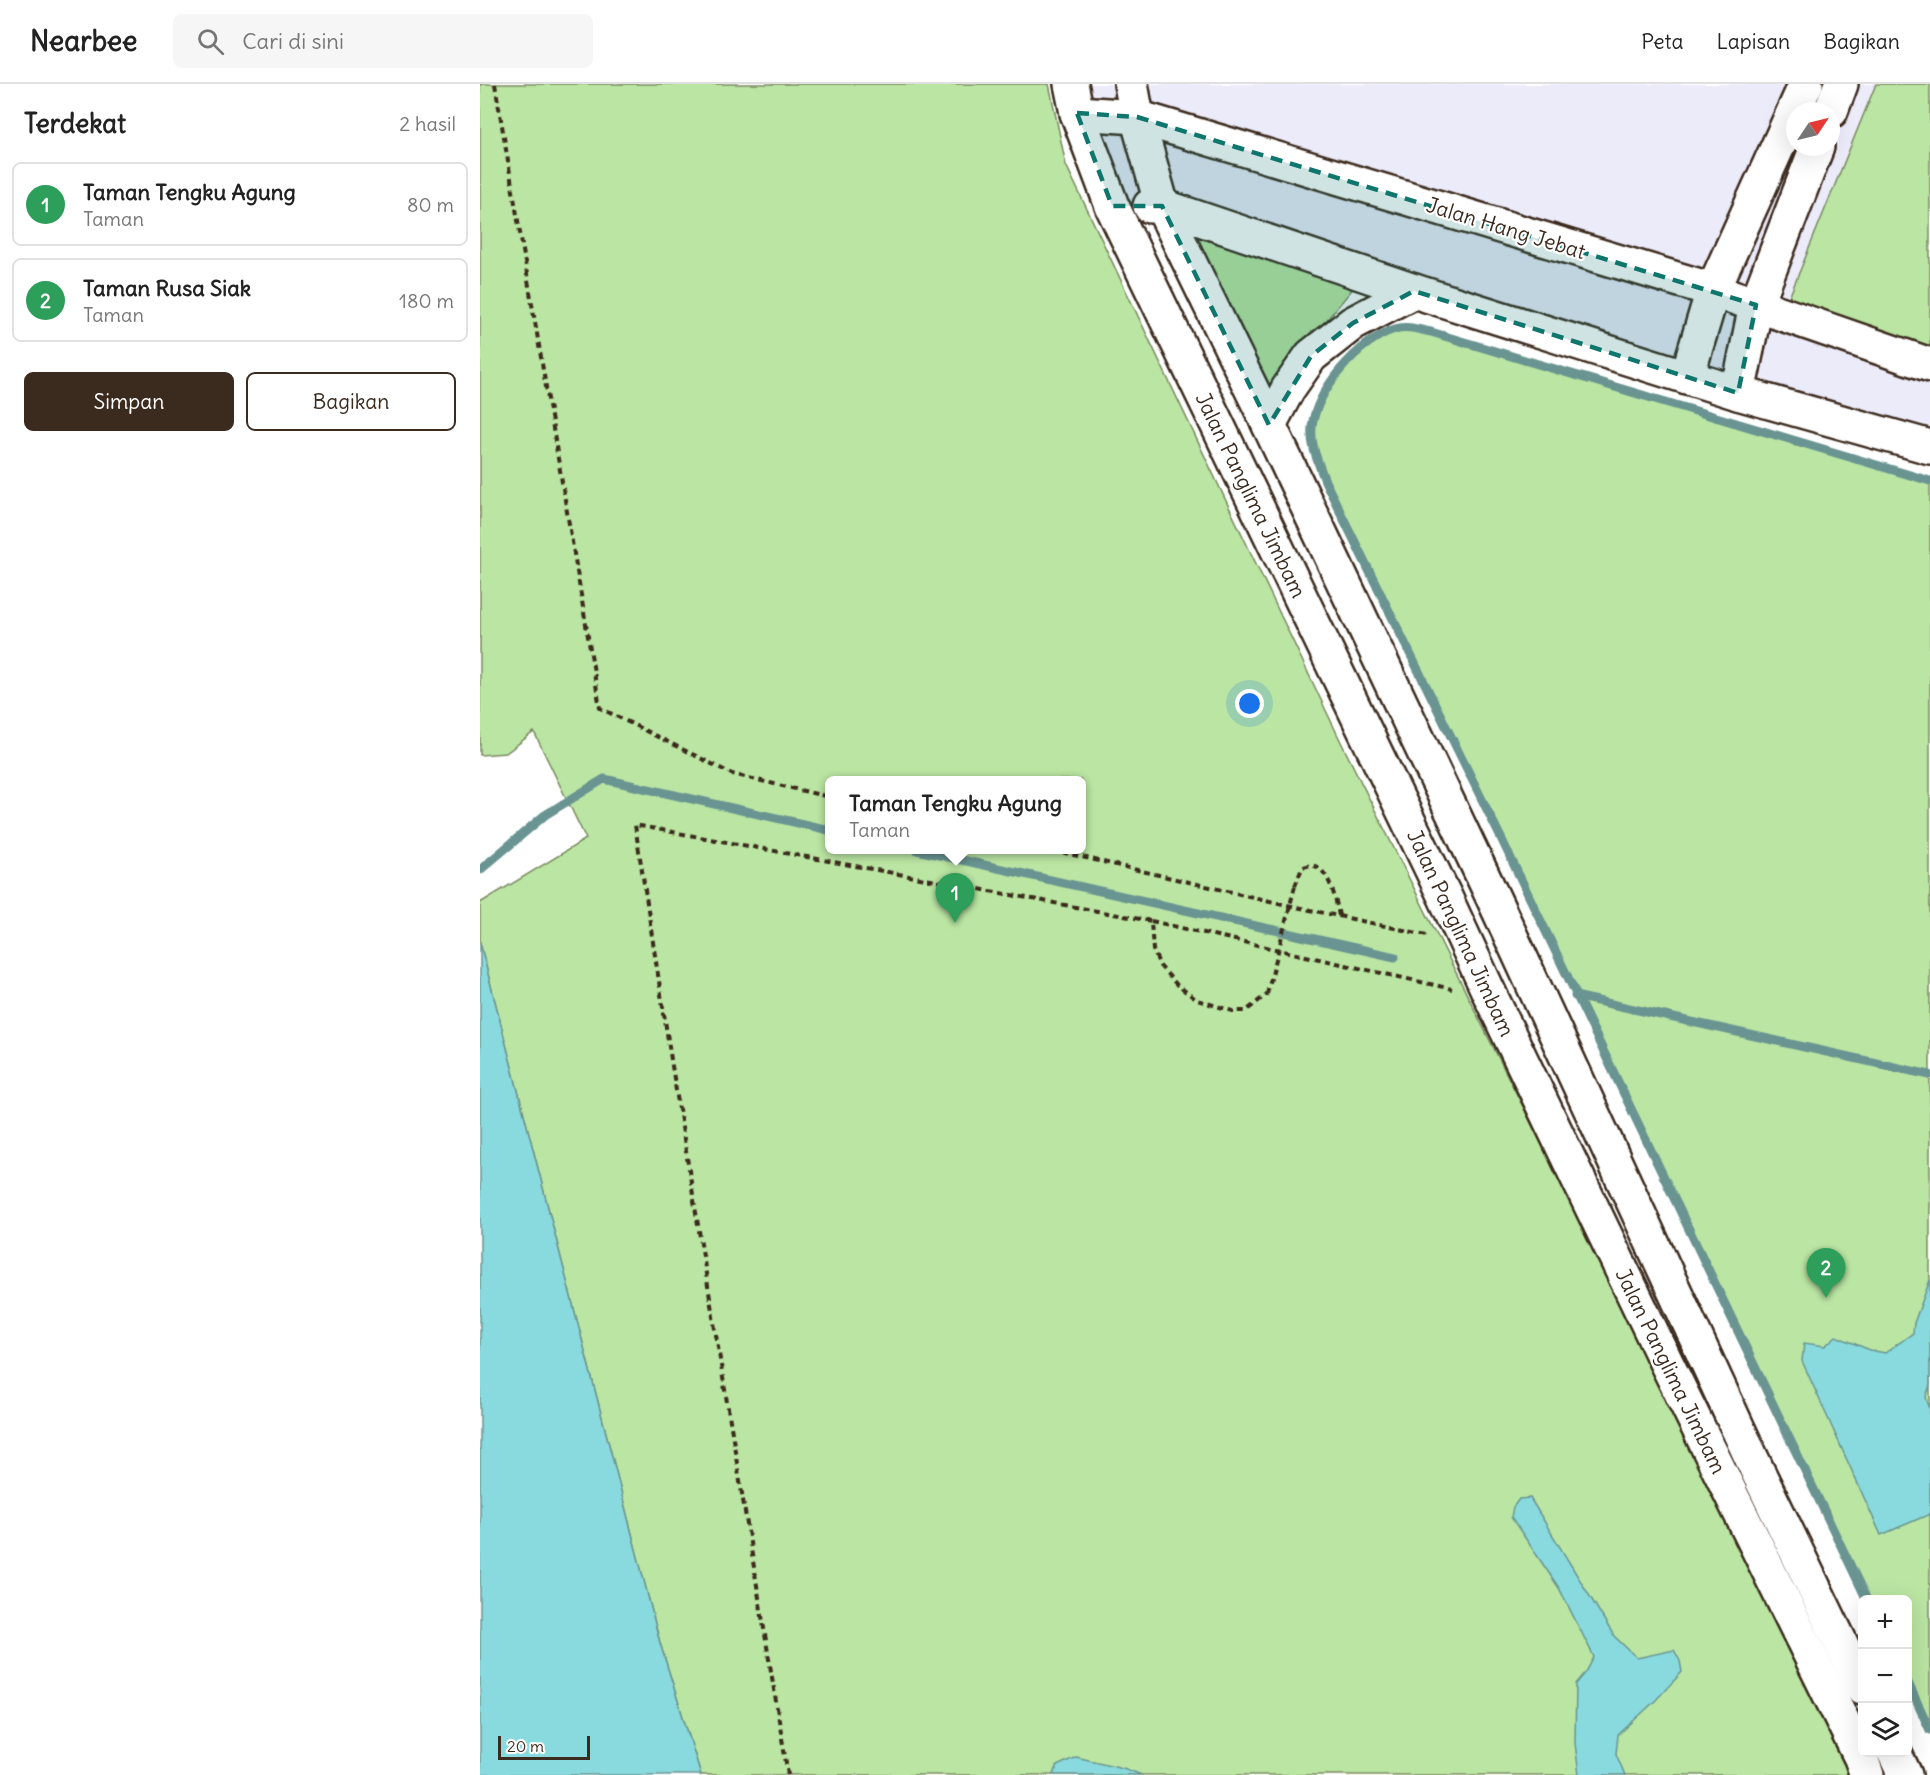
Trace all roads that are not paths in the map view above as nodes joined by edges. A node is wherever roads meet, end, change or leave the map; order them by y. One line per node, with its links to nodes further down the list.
1 (1131, 84): 6 (street, Jalan Panglima Jimbam)
2 (1806, 84): 10 (street)
3 (1841, 84): 5 (street)
4 (1074, 99): 6 (street, Jalan Hang Jebat); 8 (street, Jalan Panglima Jimbam)
5 (1834, 102)
6 (1137, 117): 9 (street, Jalan Panglima Jimbam); 10 (street, Jalan Hang Jebat)
7 (1813, 156): 12 (street)
8 (1112, 206): 9 (street); 20 (street, Jalan Panglima Jimbam)
9 (1162, 206): 11 (street); 16 (street, Jalan Panglima Jimbam)
10 (1713, 290): 12 (street, Jalan Hang Jebat); 14 (street)
11 (1414, 291): 14 (street); 16 (street)
12 (1755, 305): 13 (street, Jalan Hang Jebat); 15 (street)
13 (1930, 365)
14 (1687, 377): 15 (street)
15 (1738, 393): 17 (street)
16 (1269, 425): 18 (street, Jalan Panglima Jimbam)
17 (1930, 447)
18 (1858, 1677)
19 (1896, 1757): 21 (street)
20 (1867, 1775)
21 (1905, 1775)

